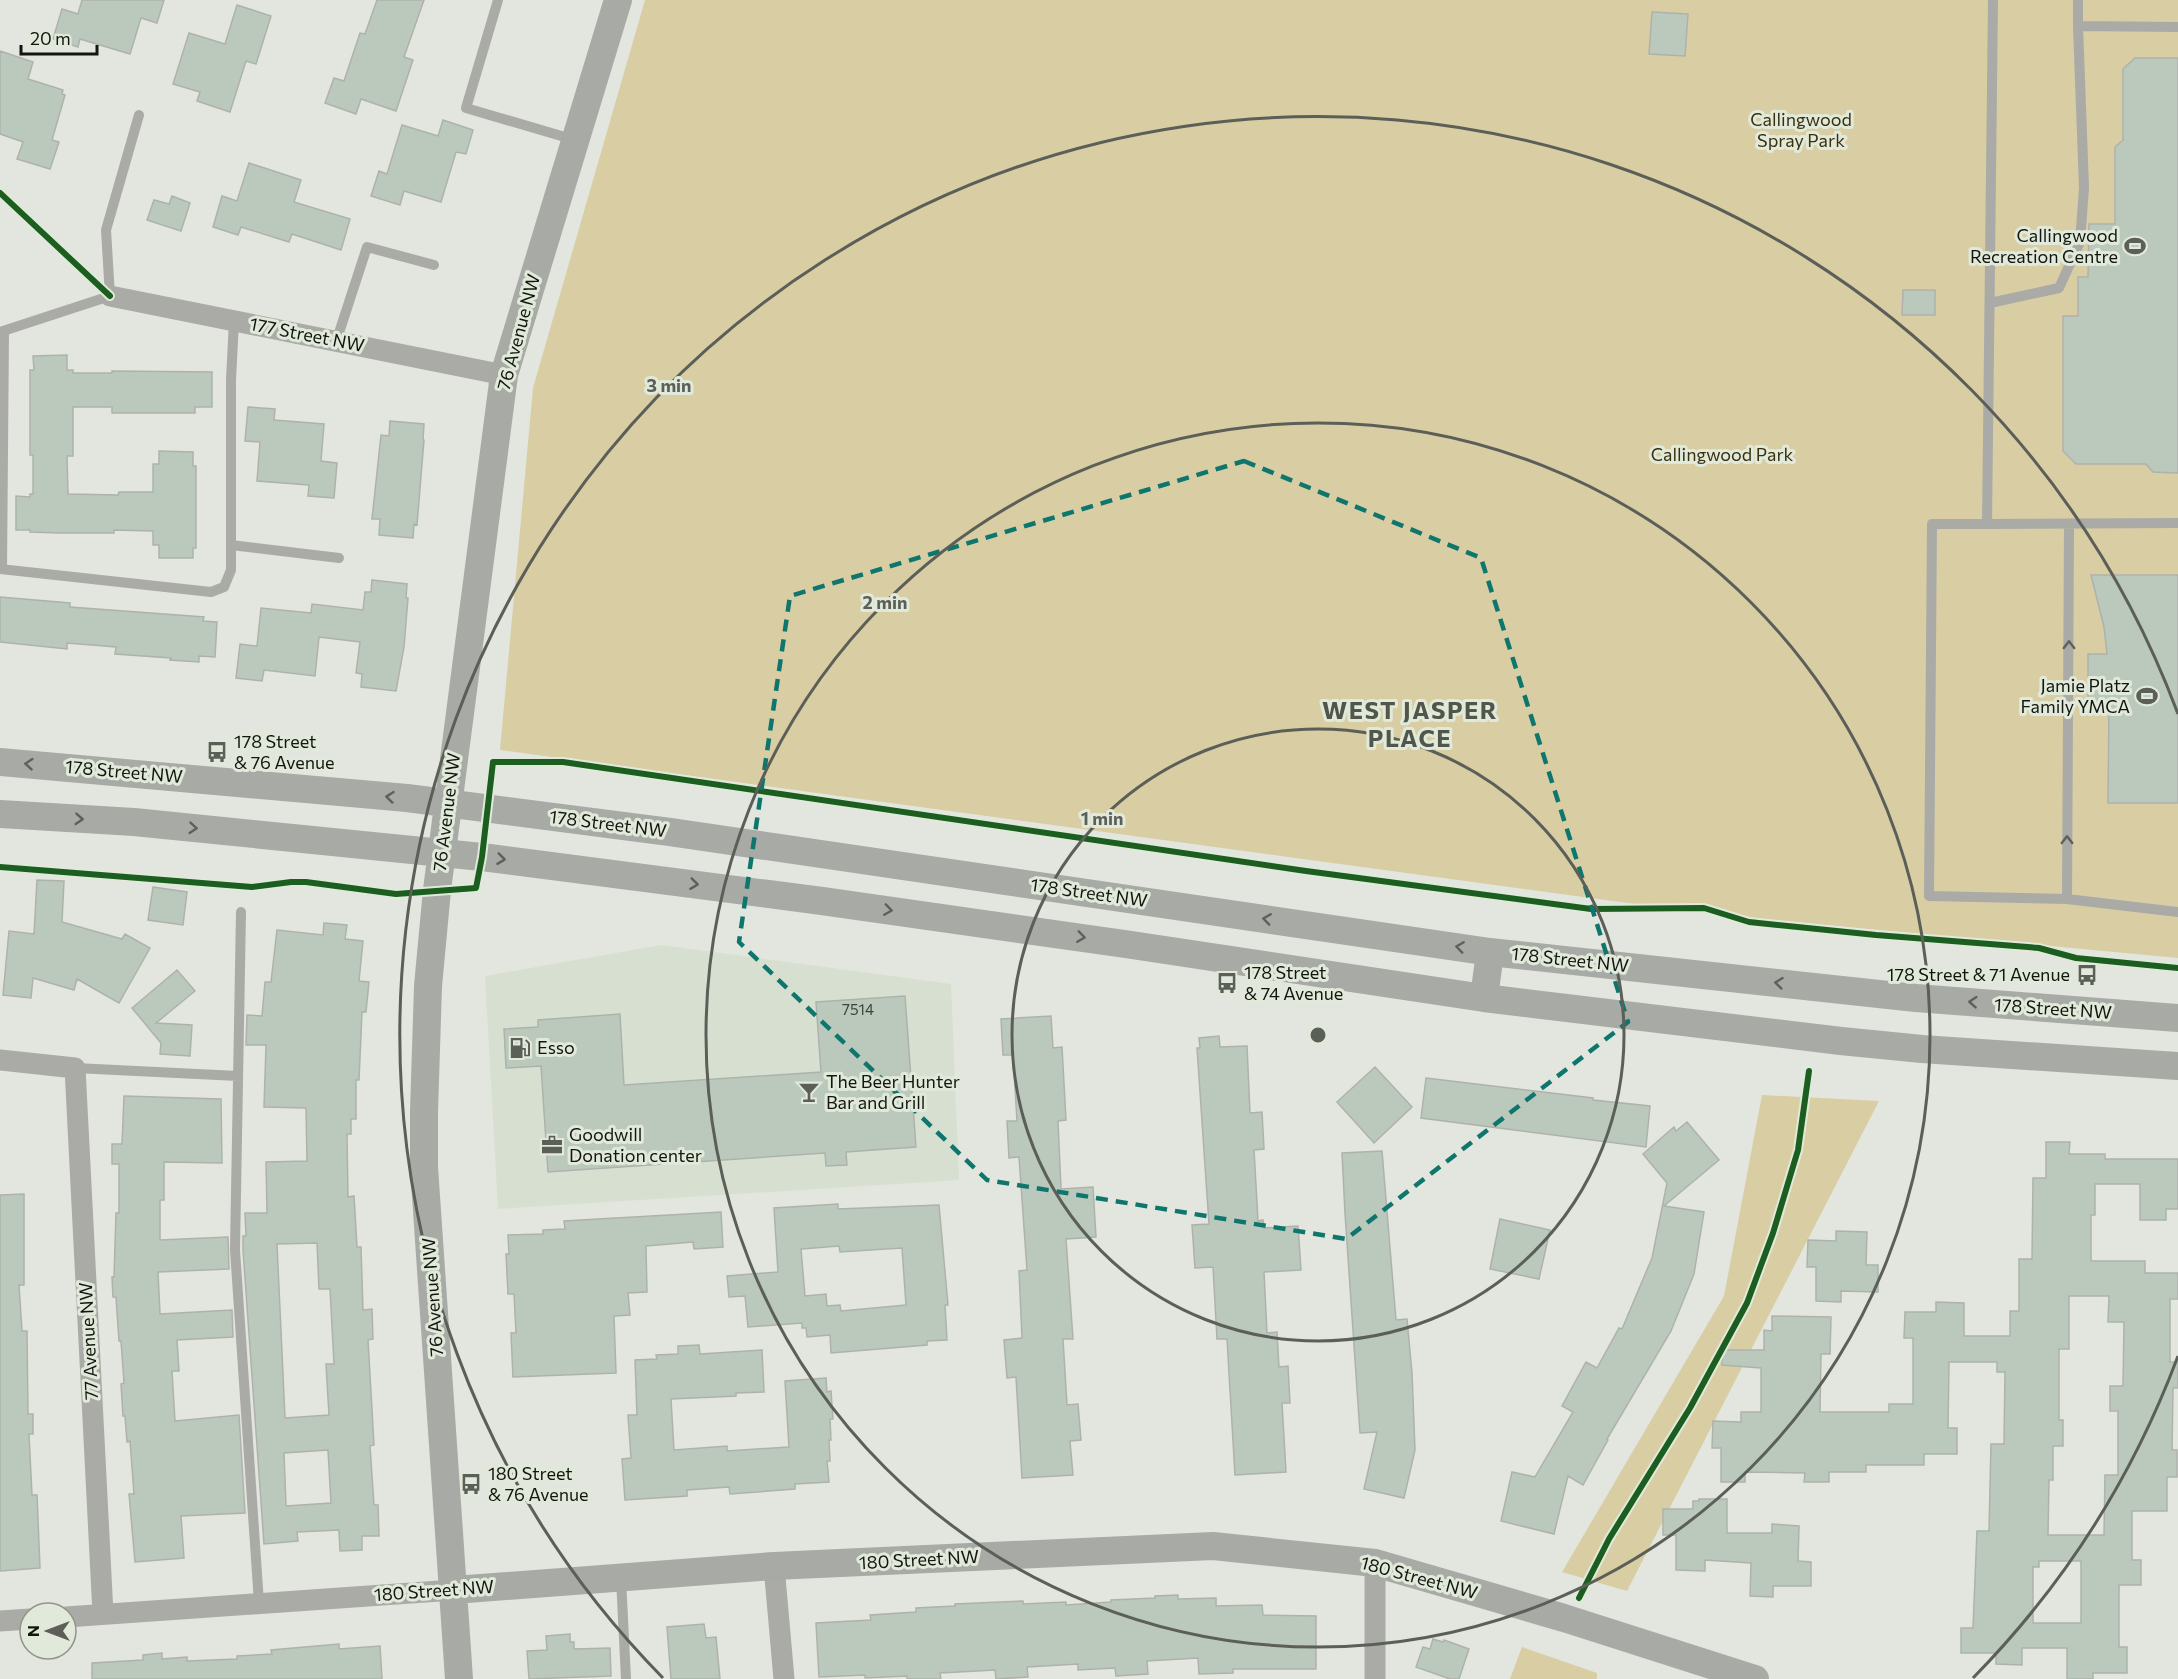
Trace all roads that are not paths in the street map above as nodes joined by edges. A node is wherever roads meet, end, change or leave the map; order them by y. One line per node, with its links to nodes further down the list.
1 (498, 0): 8 (lane)
2 (618, 0): 8 (main road, 76 Avenue NW)
3 (1993, 0): 11 (lane)
4 (2078, 0): 5 (lane)
5 (2078, 26): 6 (lane); 11 (lane)
6 (2178, 27)
7 (138, 115): 10 (lane)
8 (576, 140): 15 (main road, 76 Avenue NW)
9 (434, 265): 14 (lane)
10 (110, 296): 12 (street, 177 Street NW); 13 (lane)
11 (1990, 303): 17 (lane)
12 (234, 321): 14 (street, 177 Street NW); 19 (lane)
13 (2, 332): 21 (lane)
14 (336, 342): 15 (street, 177 Street NW)
15 (504, 375): 23 (main road, 76 Avenue NW)
16 (2178, 523): 18 (lane)
17 (1988, 524): 18 (lane); 26 (lane)
18 (2069, 524): 26 (lane, one-way to 18)
19 (231, 545): 20 (lane); 21 (lane)
20 (339, 558)
21 (1, 569)
22 (0, 762): 23 (main road, 178 Street NW, one-way to 22)
23 (448, 805): 25 (main road, 76 Avenue NW); 29 (main road, 178 Street NW, one-way to 23)
24 (0, 814): 25 (main road, one-way to 25)
25 (443, 853): 30 (main road, one-way to 30); 39 (main road, 76 Avenue NW)
26 (2067, 899): 28 (lane)
27 (241, 912): 35 (lane)
28 (2178, 912)
29 (1490, 952): 30 (main road); 31 (main road, 178 Street NW, one-way to 29)
30 (1484, 998): 33 (main road)
31 (2178, 1018)
32 (0, 1060): 34 (street)
33 (2178, 1066)
34 (75, 1068): 35 (lane); 41 (street, 77 Avenue NW)
35 (238, 1076): 40 (lane)
36 (1375, 1563): 37 (main road, 180 Street NW); 48 (street); 49 (main road, 180 Street NW)
37 (774, 1566): 38 (main road, 180 Street NW); 47 (street)
38 (621, 1578): 39 (main road, 180 Street NW); 46 (lane)
39 (454, 1590): 40 (street, 180 Street NW); 45 (main road, 76 Avenue NW)
40 (258, 1603): 41 (street, 180 Street NW)
41 (103, 1614): 42 (street, 180 Street NW)
42 (78, 1616)
43 (18, 1620): 44 (street)
44 (0, 1621)
45 (459, 1679)
46 (626, 1679)
47 (784, 1679)
48 (1375, 1679)
49 (1755, 1679)

